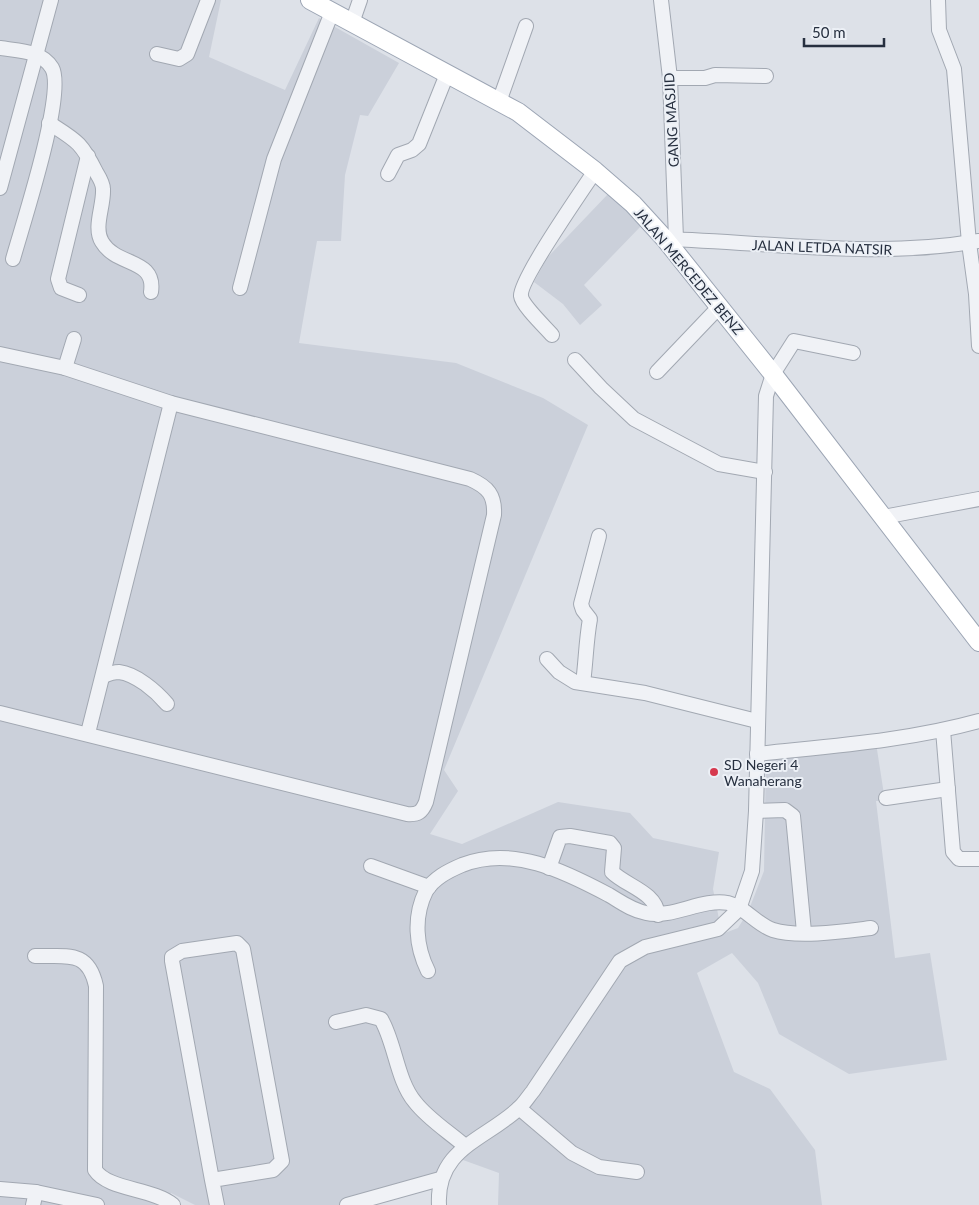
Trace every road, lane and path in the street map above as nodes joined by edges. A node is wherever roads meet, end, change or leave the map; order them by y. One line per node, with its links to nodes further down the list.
1 (51, 0): 11 (street)
2 (208, 0): 12 (street)
3 (310, 0): 7 (main road, JALAN MERCEDEZ BENZ)
4 (360, 0): 8 (street)
5 (662, 0): 15 (street, GANG MASJID)
6 (938, 0): 23 (street)
7 (332, 12): 8 (main road, JALAN MERCEDEZ BENZ); 25 (street)
8 (352, 23): 13 (main road, JALAN MERCEDEZ BENZ)
9 (526, 26): 16 (street)
10 (0, 48): 11 (street)
11 (37, 54): 17 (street); 21 (street)
12 (157, 54)
13 (447, 74): 16 (main road, JALAN MERCEDEZ BENZ); 20 (street)
14 (766, 76): 15 (street)
15 (670, 78): 22 (street, GANG MASJID)
16 (499, 102): 19 (main road, JALAN MERCEDEZ BENZ)
17 (49, 123): 18 (street); 24 (street)
18 (88, 156): 26 (street); 27 (street)
19 (595, 171): 22 (main road, JALAN MERCEDEZ BENZ); 29 (street)
20 (388, 174)
21 (0, 188)
22 (670, 239): 23 (street, JALAN LETDA NATSIR); 28 (main road, JALAN MERCEDEZ BENZ)
23 (974, 242): 31 (street)
24 (13, 259)
25 (240, 288)
26 (151, 292)
27 (79, 295)
28 (719, 308): 36 (street); 37 (main road, JALAN MERCEDEZ BENZ)
29 (552, 335)
30 (74, 339): 35 (street)
31 (979, 346)
32 (853, 353): 37 (street)
33 (0, 354): 35 (street)
34 (575, 360): 39 (street)
35 (65, 368): 38 (street)
36 (657, 372)
37 (773, 374): 39 (street); 41 (main road, JALAN MERCEDEZ BENZ)
38 (171, 403): 45 (street); 52 (street)
39 (765, 472): 49 (street)
40 (979, 499): 41 (street)
41 (883, 517): 43 (main road, JALAN MERCEDEZ BENZ)
42 (599, 536): 46 (street)
43 (978, 639)
44 (547, 659): 46 (street)
45 (103, 676): 47 (street); 52 (street)
46 (583, 683): 49 (street)
47 (166, 704)
48 (0, 713): 52 (street)
49 (757, 721): 53 (street)
50 (979, 721): 51 (street)
51 (943, 730): 53 (street); 54 (street)
52 (88, 733)
53 (757, 754): 56 (street)
54 (948, 788): 55 (street); 57 (street)
55 (886, 798)
56 (756, 811): 61 (street); 64 (street)
57 (979, 858)
58 (370, 866): 60 (street)
59 (549, 868): 60 (street); 62 (street); 62 (street)
60 (429, 887): 66 (street)
61 (739, 909): 62 (street); 64 (street); 68 (street)
62 (658, 914)
63 (872, 928): 64 (street)
64 (804, 932)
65 (35, 956): 76 (street)
66 (428, 971)
67 (336, 1022): 69 (street)
68 (519, 1108): 69 (street); 70 (street)
69 (466, 1146): 71 (street)
70 (637, 1172)
71 (440, 1179): 78 (street); 79 (street)
72 (212, 1180): 72 (street); 77 (street)
73 (0, 1189): 74 (street)
74 (35, 1199): 75 (street)
75 (97, 1205)
76 (172, 1205)
77 (217, 1205)
78 (347, 1205)
79 (439, 1205)

